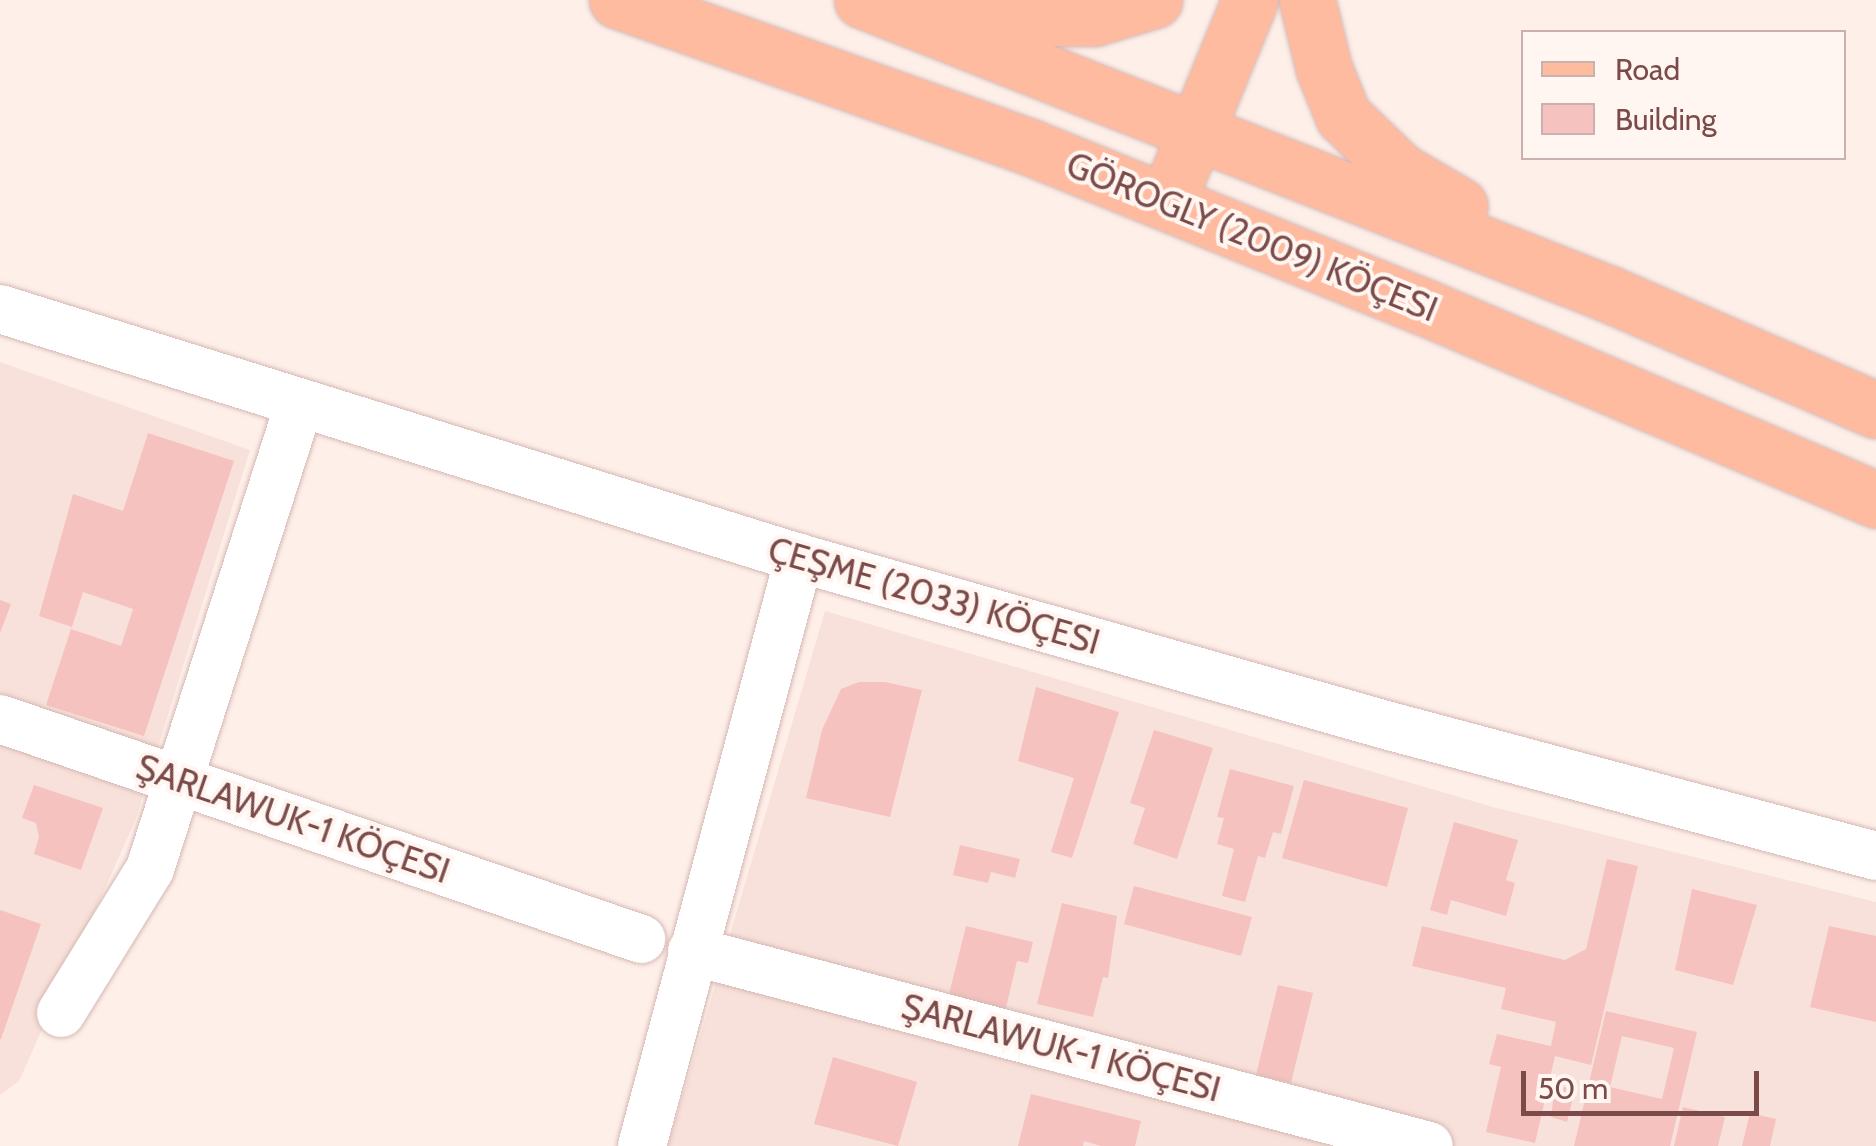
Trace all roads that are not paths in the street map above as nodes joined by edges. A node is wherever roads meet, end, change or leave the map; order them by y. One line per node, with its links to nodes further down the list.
1 (617, 0): 8 (main road, GÖROGLY (2009) KÖÇESI)
2 (862, 0): 7 (main road)
3 (934, 0): 4 (main road)
4 (1154, 0)
5 (1250, 0): 7 (main road)
6 (1307, 0): 9 (main road)
7 (1196, 128): 8 (main road); 9 (main road)
8 (1167, 202): 13 (main road, GÖROGLY (2009) KÖÇESI)
9 (1609, 294): 12 (main road)
10 (0, 310): 11 (street, ÇEŞME (2033) KÖÇESI)
11 (299, 405): 14 (street, ÇEŞME (2033) KÖÇESI); 16 (street)
12 (1876, 410)
13 (1876, 500)
14 (798, 558): 17 (street, ÇEŞME (2033) KÖÇESI); 19 (street)
15 (0, 719): 16 (street, ŞARLAWUK-1 KÖÇESI)
16 (181, 780): 18 (street, ŞARLAWUK-1 KÖÇESI); 20 (street)
17 (1876, 856)
18 (642, 939)
19 (692, 951): 21 (street); 22 (street, ŞARLAWUK-1 KÖÇESI)
20 (61, 1013)
21 (642, 1146)
22 (1429, 1146)

